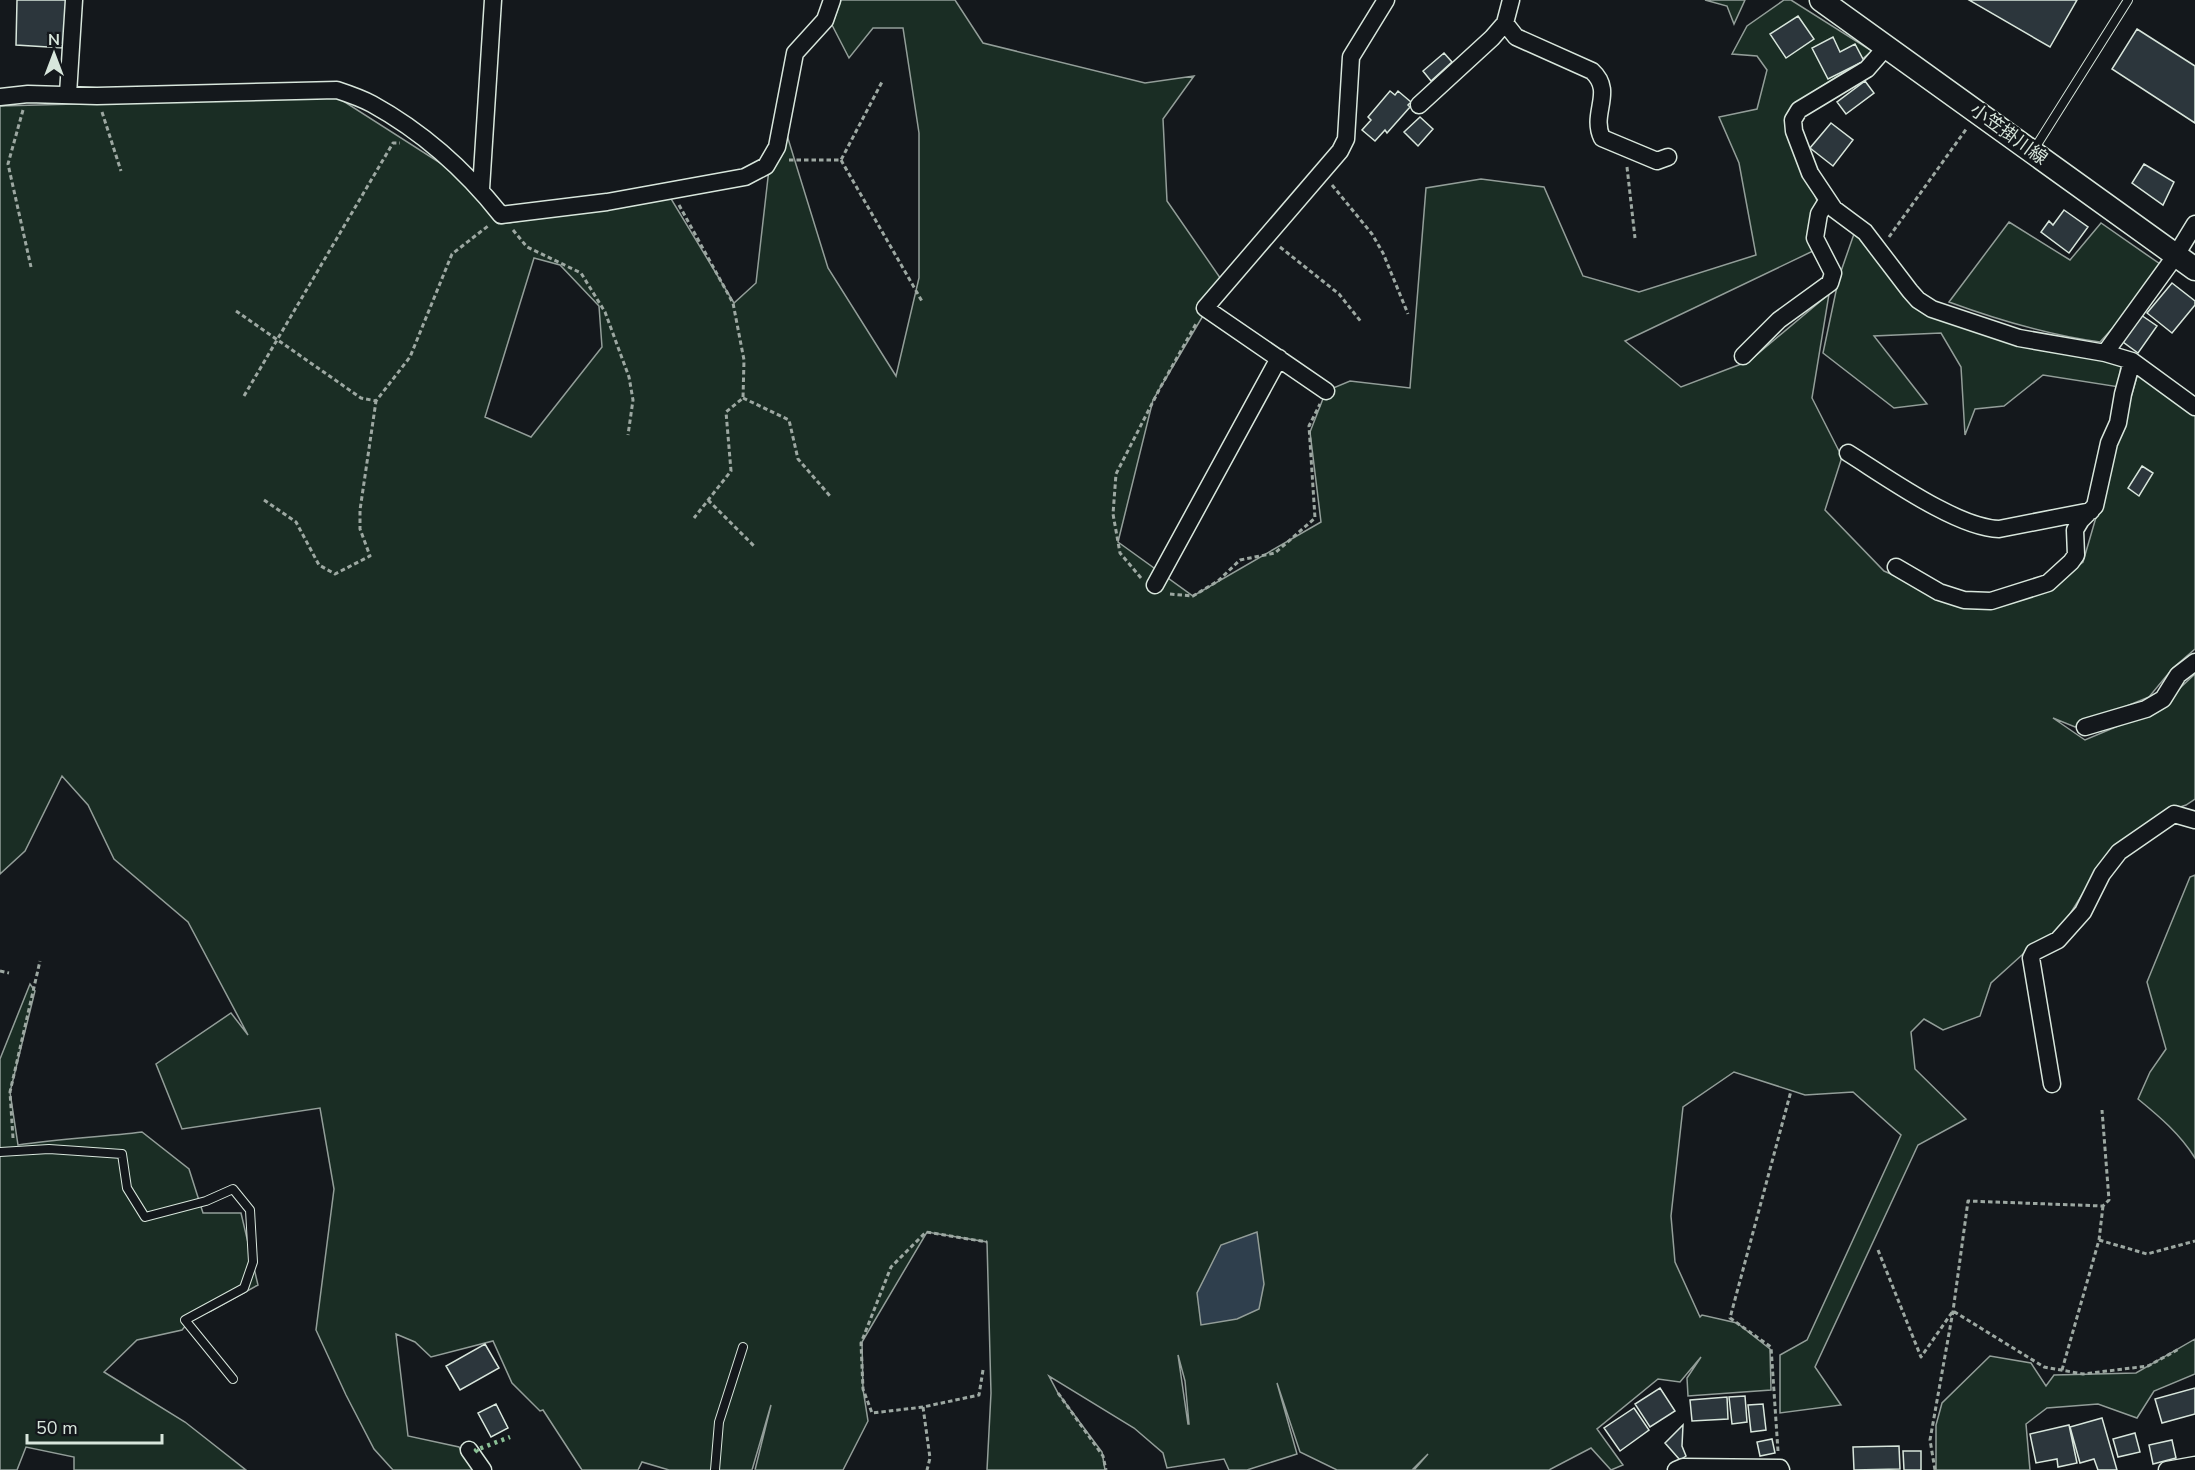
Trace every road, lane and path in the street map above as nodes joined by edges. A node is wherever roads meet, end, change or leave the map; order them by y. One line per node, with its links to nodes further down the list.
1 (74, 0): 12 (street)
2 (493, 0): 25 (street)
3 (832, 0): 21 (street)
4 (1386, 0): 24 (street)
5 (1511, 0): 8 (street)
6 (1821, 0): 9 (main road, 小笠掛川線)
7 (2128, 0): 19 (lane)
8 (1505, 22): 15 (street); 18 (street)
9 (1887, 46): 16 (main road, 小笠掛川線); 27 (street)
10 (883, 80): 22 (path)
11 (28, 94): 12 (street); 14 (street); 34 (path)
12 (68, 94): 13 (street)
13 (97, 96): 17 (street); 23 (path)
14 (0, 97)
15 (1419, 105)
16 (1978, 111): 19 (main road, 小笠掛川線); 32 (path)
17 (428, 143): 25 (street); 40 (path)
18 (1625, 148): 20 (street); 31 (path)
19 (2033, 152): 33 (main road, 小笠掛川線)
20 (1668, 157)
21 (770, 160): 22 (path); 26 (street)
22 (841, 160): 36 (path)
23 (121, 171)
24 (1322, 172): 30 (street); 38 (path)
25 (481, 189): 28 (street)
26 (671, 190): 28 (street); 47 (path)
27 (1827, 201): 32 (street); 42 (street)
28 (501, 215): 48 (path); 50 (path)
29 (2195, 224): 33 (street)
30 (1266, 236): 39 (path); 43 (street)
31 (1635, 238)
32 (1879, 250): 41 (street)
33 (2176, 255): 35 (main road, 小笠掛川線); 41 (street)
34 (31, 267)
35 (2195, 269)
36 (922, 303)
37 (236, 311): 40 (path)
38 (1408, 315)
39 (1362, 323)
40 (277, 339): 46 (path); 48 (path)
41 (2105, 353): 44 (street)
42 (1743, 356)
43 (1279, 358): 45 (street); 59 (street)
44 (2132, 361): 49 (street); 55 (street)
45 (1326, 391)
46 (243, 396)
47 (743, 398): 52 (path); 54 (path)
48 (375, 401): 53 (path)
49 (2195, 407)
50 (628, 435)
51 (1848, 453): 55 (street)
52 (830, 496)
53 (264, 500)
54 (708, 500): 56 (path); 57 (path)
55 (2091, 511): 58 (street)
56 (694, 518)
57 (755, 547)
58 (1896, 567)
59 (1155, 585)
60 (2195, 662): 61 (street)
61 (2085, 727)
62 (2195, 820): 66 (street)
63 (40, 961): 69 (path)
64 (0, 971): 65 (path)
65 (9, 973)
66 (2052, 1084)
67 (1791, 1091): 86 (path)
68 (2102, 1110): 71 (path)
69 (14, 1151): 70 (lane); 81 (lane)
70 (0, 1152)
71 (2103, 1206): 72 (path); 76 (path)
72 (2099, 1240): 73 (path); 80 (path)
73 (2195, 1241)
74 (987, 1242): 83 (path)
75 (1878, 1250): 76 (path)
76 (1953, 1311): 80 (path); 92 (path)
77 (743, 1347): 88 (lane)
78 (2179, 1348): 80 (path)
79 (983, 1370): 83 (path)
80 (2062, 1370)
81 (233, 1379)
82 (1058, 1393): 90 (path)
83 (922, 1407): 89 (path)
84 (470, 1450): 87 (street)
85 (2195, 1465): 93 (street)
86 (1780, 1469): 91 (street)
87 (483, 1470)
88 (715, 1470)
89 (927, 1470)
90 (1106, 1470)
91 (1676, 1470)
92 (1935, 1470)
93 (2167, 1470)

